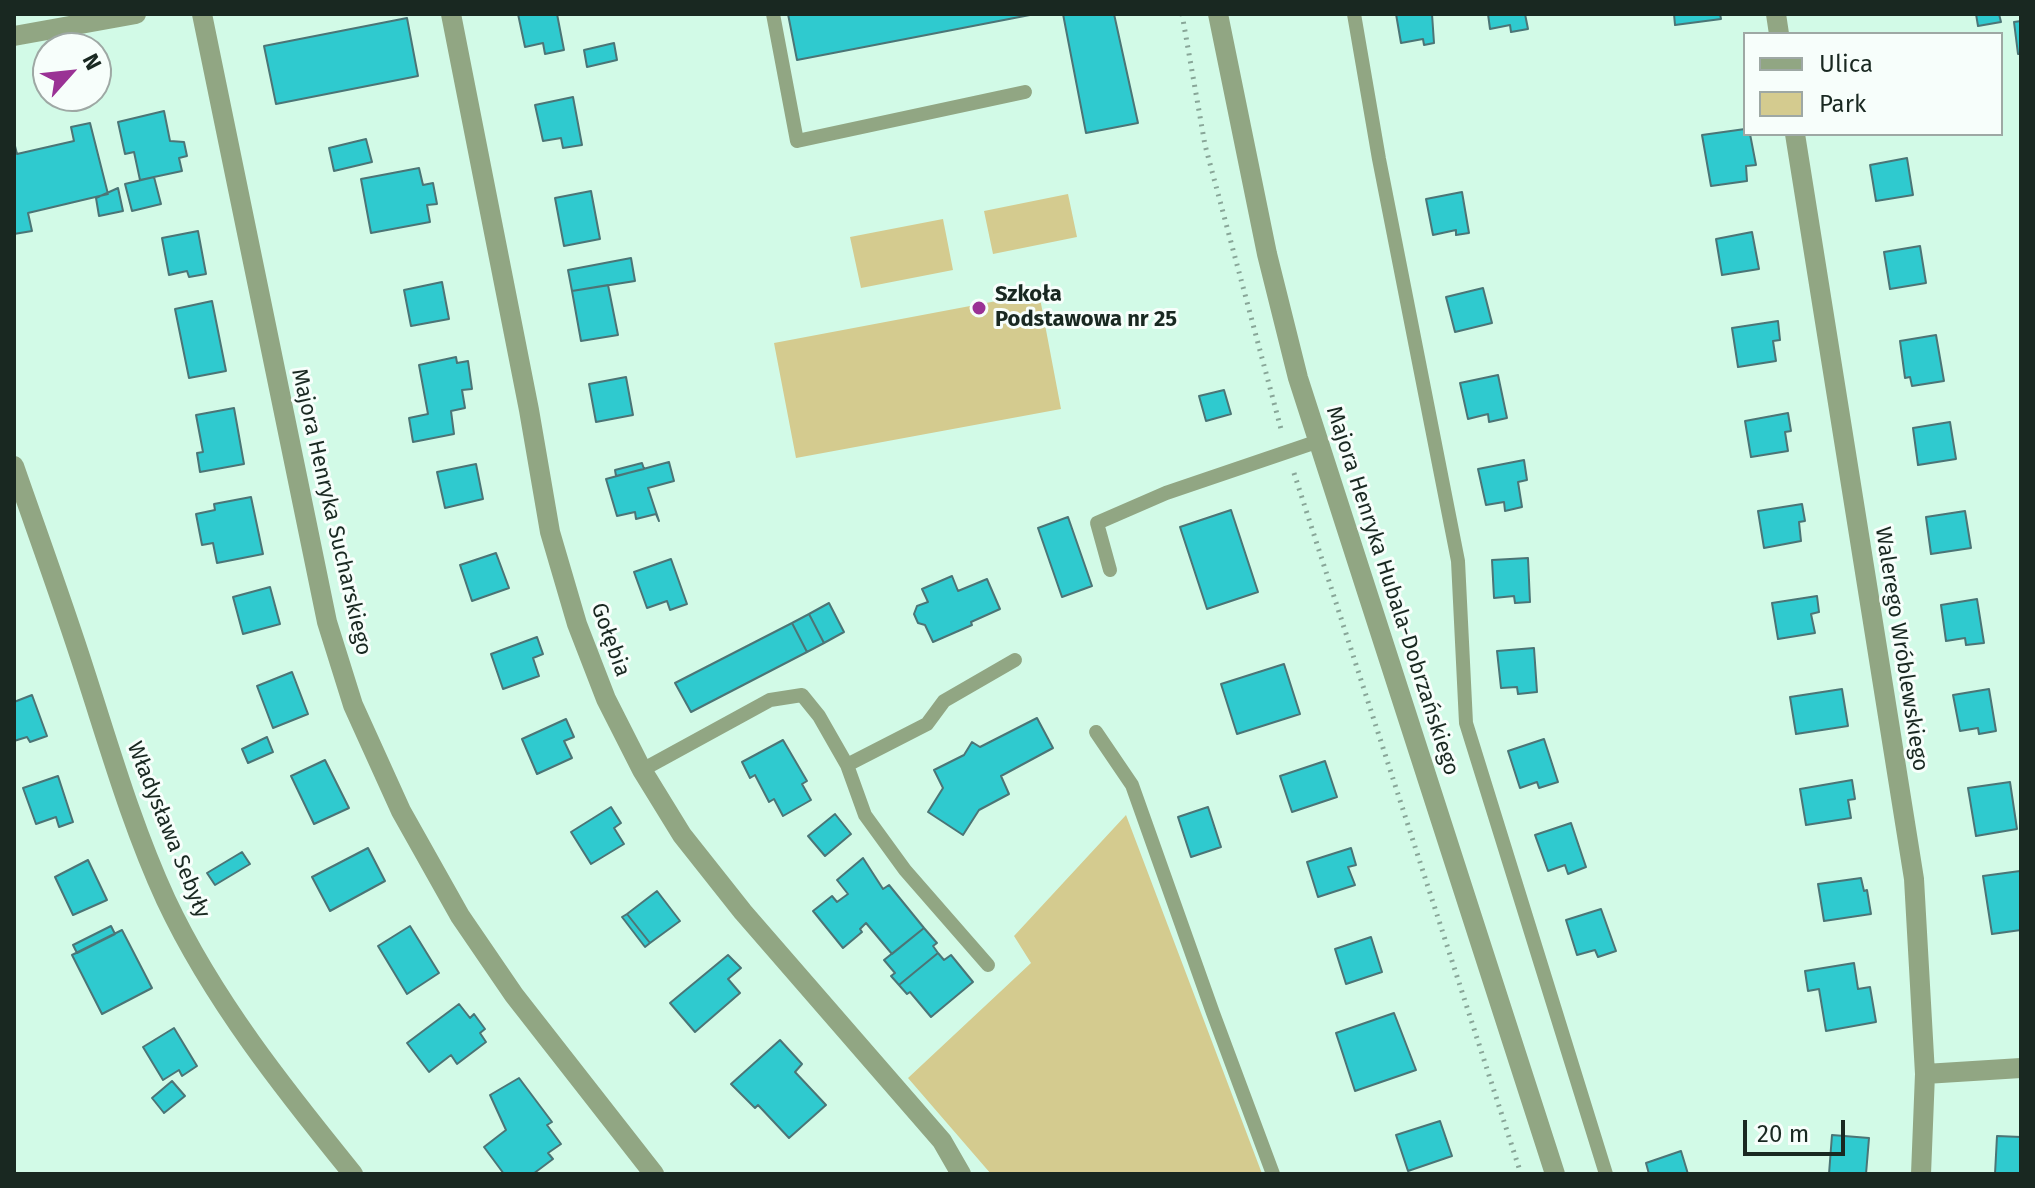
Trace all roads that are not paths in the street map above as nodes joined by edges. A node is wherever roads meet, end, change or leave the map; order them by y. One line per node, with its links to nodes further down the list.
1 (136, 14): 7 (street)
2 (202, 14): 21 (street, Majora Henryka Sucharskiego)
3 (451, 14): 16 (street, Gołębia)
4 (773, 14): 8 (lane)
5 (1218, 14): 10 (street, Majora Henryka Hubala-Dobrzańskiego)
6 (1354, 14): 25 (lane)
7 (14, 36)
8 (1025, 92)
9 (1795, 136): 19 (street, Walerego Wróblewskiego)
10 (1319, 441): 12 (lane); 24 (street, Majora Henryka Hubala-Dobrzańskiego)
11 (14, 466): 20 (street, Władysława Sebyły)
12 (1110, 570)
13 (1015, 660): 15 (lane)
14 (1096, 732): 23 (lane)
15 (847, 765): 16 (lane); 17 (lane)
16 (642, 770): 22 (street, Gołębia)
17 (988, 965)
18 (2021, 1068): 19 (street)
19 (1925, 1074): 26 (street, Walerego Wróblewskiego)
20 (353, 1174)
21 (654, 1174)
22 (961, 1174)
23 (1273, 1174)
24 (1555, 1174)
25 (1606, 1174)
26 (1921, 1174)

